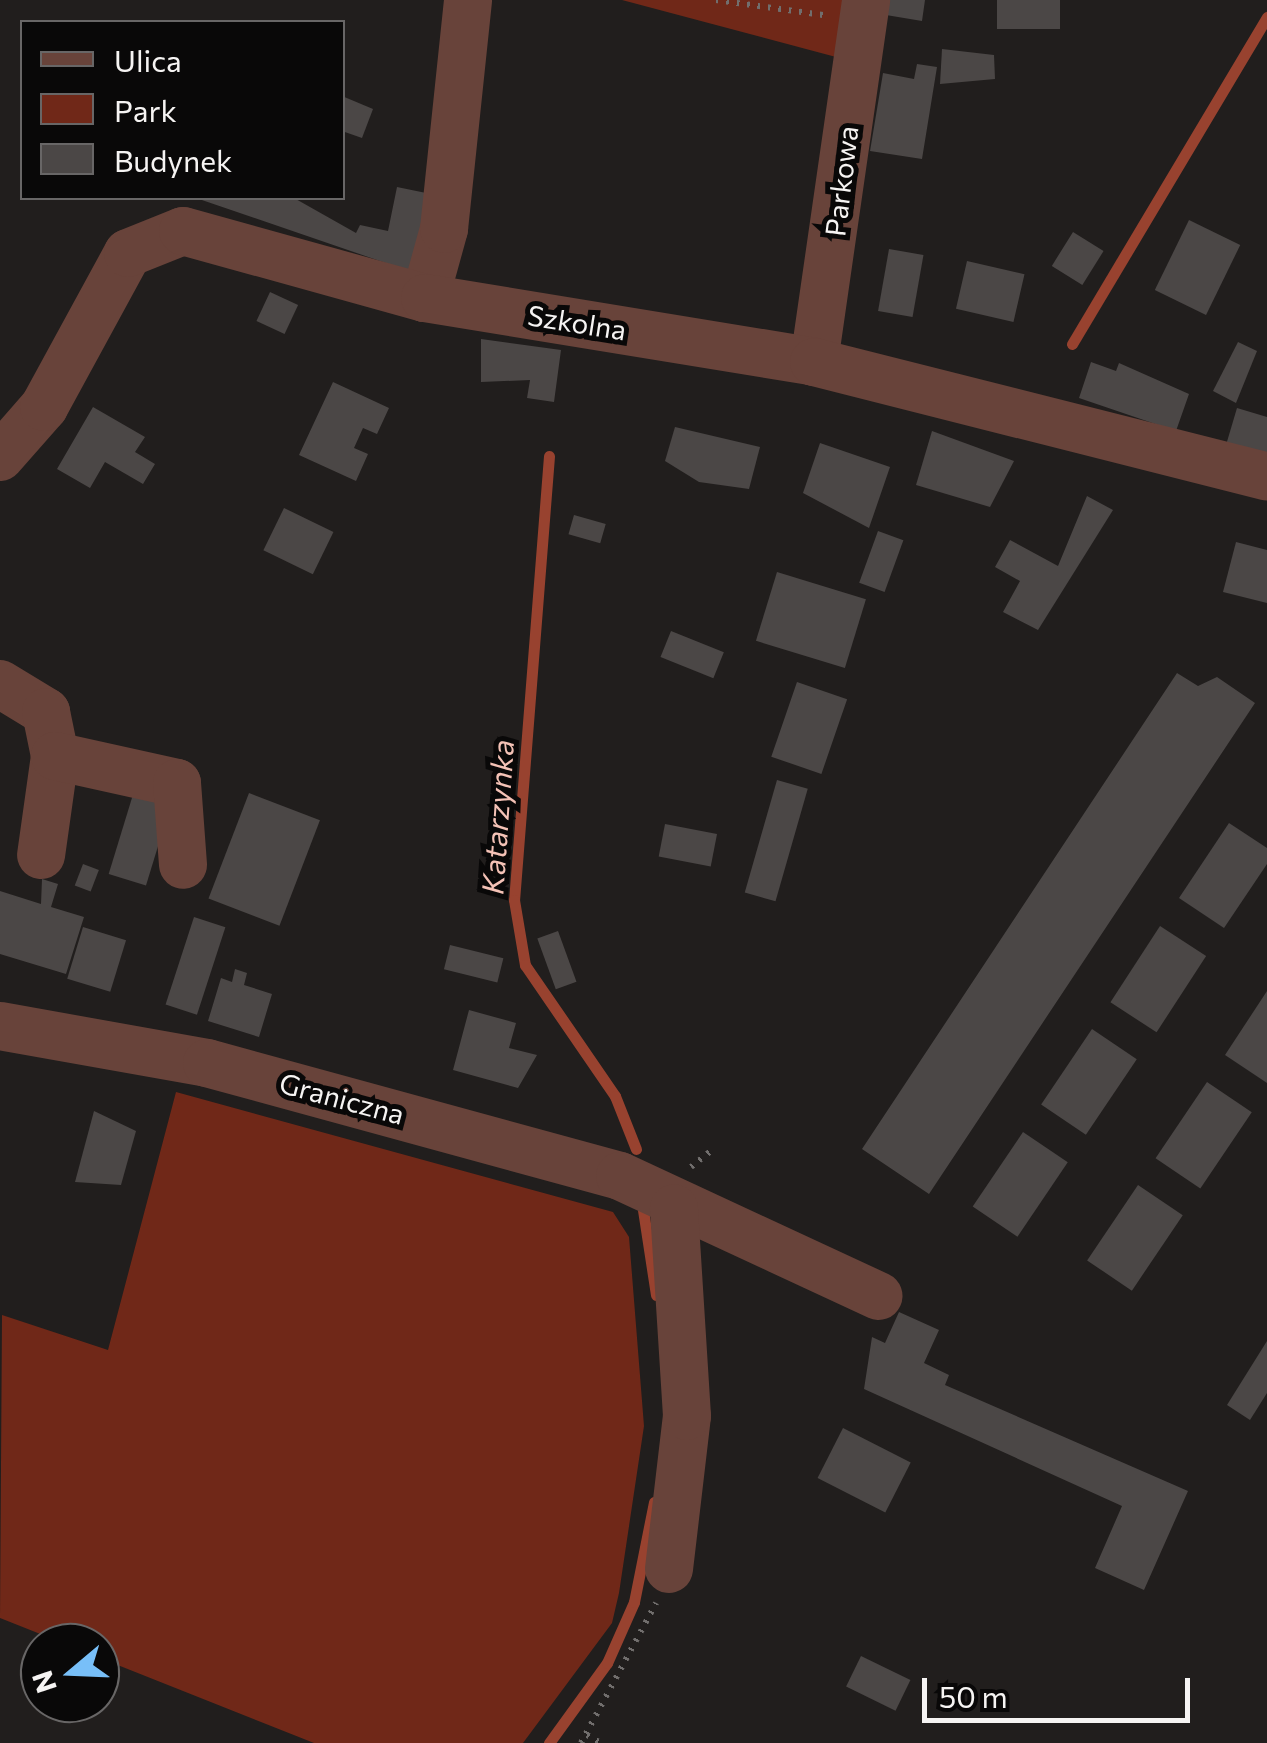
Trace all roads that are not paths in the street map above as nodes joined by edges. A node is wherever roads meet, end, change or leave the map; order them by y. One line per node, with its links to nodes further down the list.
1 (468, 0): 3 (street)
2 (864, 10): 4 (street, Parkowa)
3 (426, 298): 4 (street, Szkolna); 5 (street, Szkolna)
4 (814, 362): 6 (street, Szkolna)
5 (0, 458)
6 (1267, 477)
7 (0, 684): 8 (street)
8 (55, 756): 9 (street); 10 (street)
9 (41, 855)
10 (183, 865)
11 (0, 1026): 12 (street, Graniczna)
12 (674, 1208): 13 (street, Graniczna); 14 (street)
13 (878, 1296)
14 (670, 1569)

